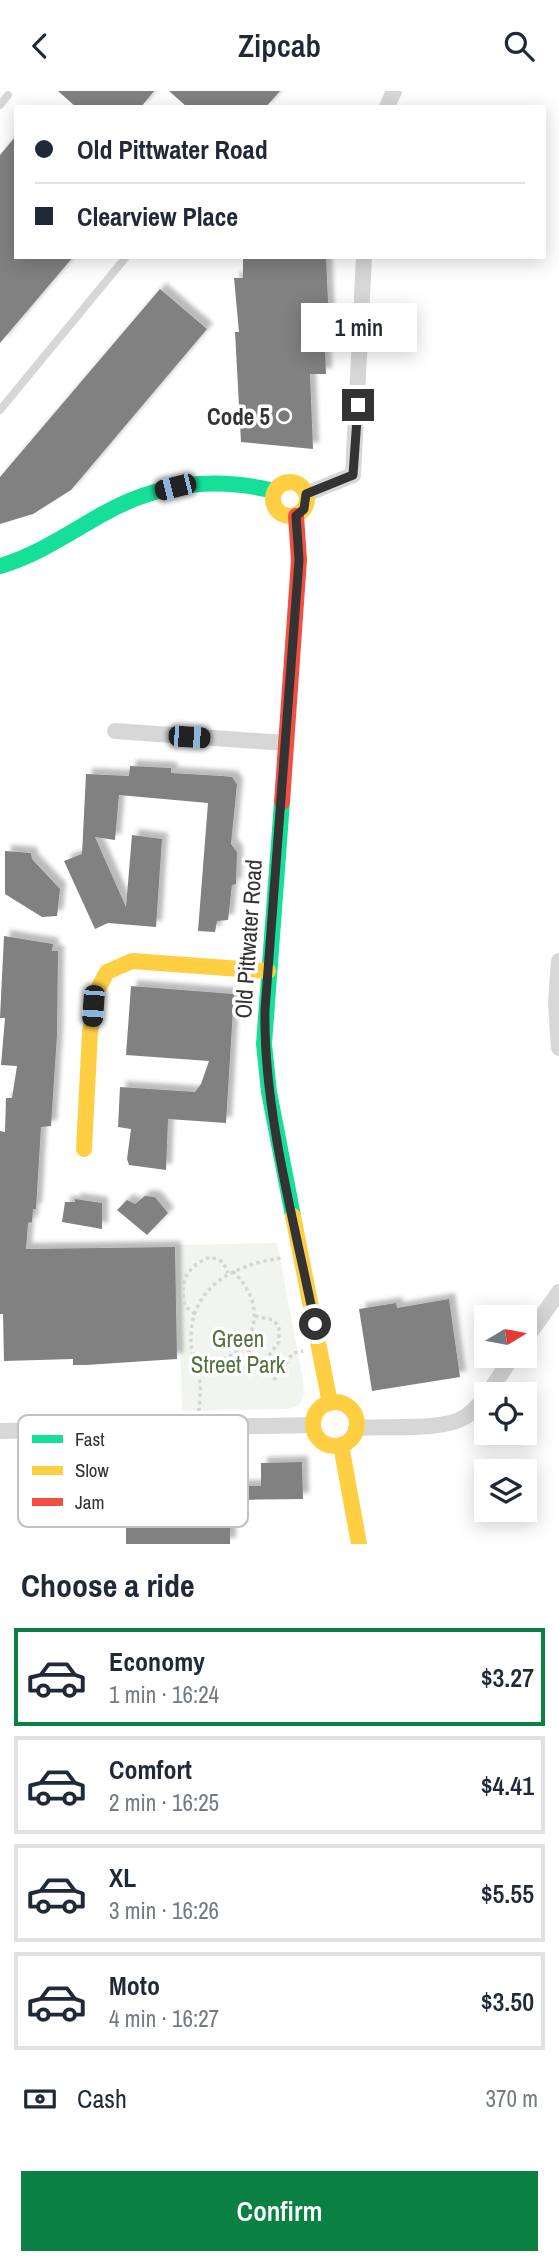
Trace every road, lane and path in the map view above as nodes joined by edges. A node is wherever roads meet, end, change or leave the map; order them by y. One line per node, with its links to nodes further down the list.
1 (8, 95): 2 (lane)
2 (0, 105)
3 (124, 259): 5 (lane)
4 (364, 259): 7 (street)
5 (0, 410)
6 (274, 491): 7 (street); 8 (street); 9 (street)
7 (306, 494): 8 (street)
8 (296, 516): 11 (street, Old Pittwater Road)
9 (0, 566)
10 (115, 731): 11 (street)
11 (286, 743): 13 (street, Old Pittwater Road)
12 (559, 961): 14 (street)
13 (268, 971): 15 (street); 16 (street, Old Pittwater Road)
14 (559, 1048)
15 (84, 1149)
16 (301, 1255): 17 (path); 23 (street, Old Pittwater Road)
17 (229, 1272): 19 (path); 19 (path); 20 (path)
18 (559, 1292): 21 (street)
19 (194, 1314): 25 (path)
20 (255, 1316): 22 (path); 24 (path)
21 (537, 1323)
22 (242, 1346): 24 (path); 25 (path)
23 (319, 1347): 24 (path); 27 (street, Old Pittwater Road)
24 (263, 1363)
25 (195, 1364): 28 (path)
26 (504, 1369): 31 (street)
27 (330, 1403): 29 (street); 31 (street)
28 (199, 1415)
29 (313, 1425): 30 (street); 34 (street)
30 (248, 1427)
31 (356, 1428): 34 (street)
32 (0, 1430): 33 (street)
33 (18, 1430)
34 (341, 1445): 35 (street)
35 (359, 1544)

